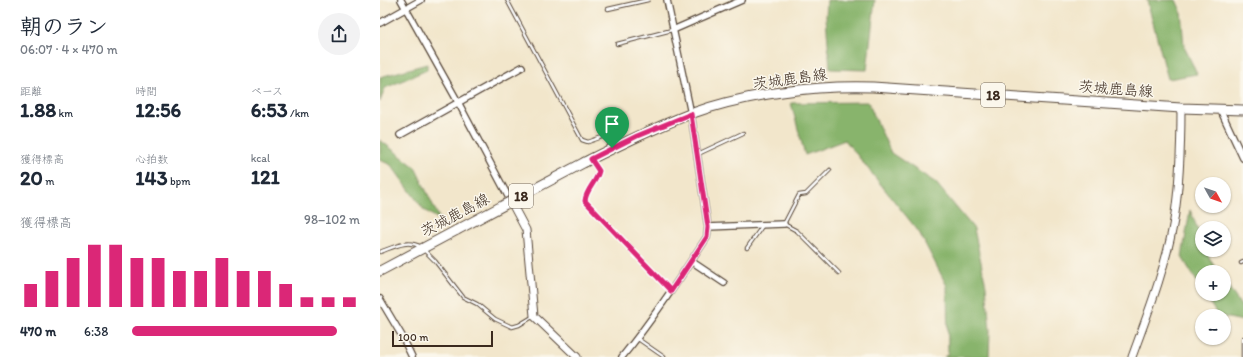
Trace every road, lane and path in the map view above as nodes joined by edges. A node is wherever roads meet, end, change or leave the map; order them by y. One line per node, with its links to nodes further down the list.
1 (401, 0): 7 (street)
2 (421, 0): 7 (street)
3 (507, 0): 20 (lane)
4 (648, 0): 8 (lane)
5 (667, 0): 10 (street)
6 (742, 0): 10 (street)
7 (406, 9): 9 (street); 13 (street)
8 (608, 9)
9 (380, 23)
10 (673, 30): 11 (lane); 17 (street)
11 (617, 44)
12 (522, 67): 13 (street)
13 (458, 102): 19 (street); 25 (street)
14 (1181, 108): 15 (main road, 茨城鹿島線 / 18); 17 (main road, 茨城鹿島線 / 18); 45 (street)
15 (1220, 109): 16 (main road, 茨城鹿島線 / 18); 22 (street)
16 (1243, 110)
17 (691, 114): 20 (main road, 茨城鹿島線 / 18); 21 (street)
18 (743, 133): 21 (lane)
19 (400, 135)
20 (612, 148): 23 (main road, 茨城鹿島線 / 18)
21 (697, 154): 28 (street)
22 (1243, 158)
23 (588, 161): 29 (main road, 茨城鹿島線 / 18, bridge); 36 (lane)
24 (830, 170): 26 (lane)
25 (510, 200): 38 (street)
26 (784, 224): 27 (street); 34 (lane)
27 (763, 225): 28 (street); 30 (lane)
28 (708, 227): 32 (street)
29 (423, 248): 31 (lane); 33 (main road, 茨城鹿島線 / 18); 38 (lane)
30 (747, 248)
31 (380, 252)
32 (691, 261): 35 (street); 36 (street)
33 (380, 271)
34 (839, 273)
35 (724, 283)
36 (671, 291): 39 (street)
37 (380, 299): 41 (street)
38 (534, 316): 42 (street)
39 (638, 338): 43 (street); 44 (lane)
40 (1243, 338): 46 (lane)
41 (412, 357)
42 (576, 357)
43 (622, 357)
44 (664, 357)
45 (1132, 357)
46 (1243, 357)

